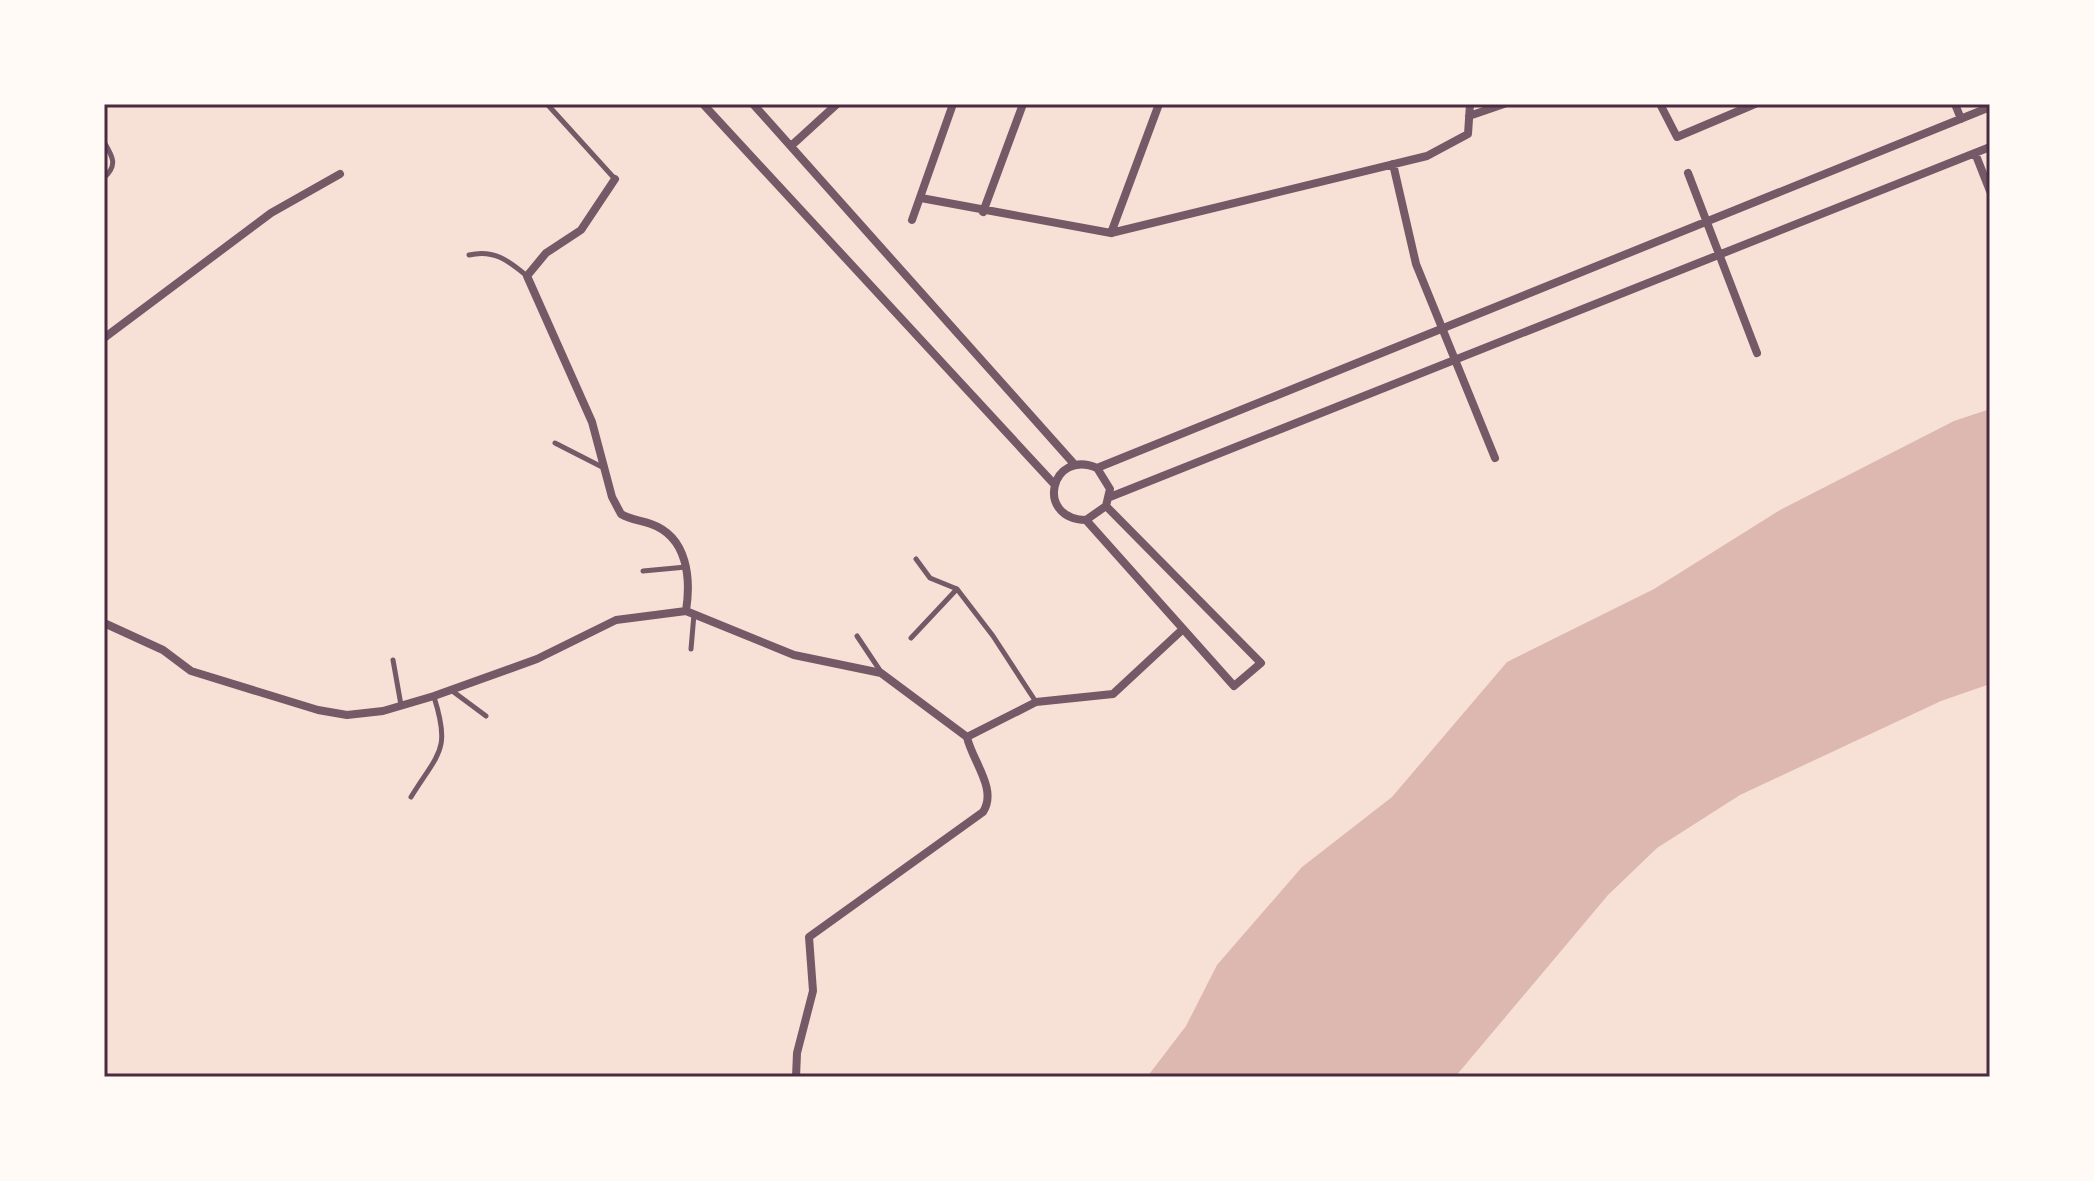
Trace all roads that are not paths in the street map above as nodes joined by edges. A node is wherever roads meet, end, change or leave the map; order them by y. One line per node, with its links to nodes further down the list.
1 (547, 104): 24 (lane)
2 (703, 104): 43 (street)
3 (753, 104): 17 (street)
4 (837, 104): 17 (street)
5 (953, 104): 26 (street)
6 (1023, 104): 27 (street)
7 (1159, 104): 30 (street)
8 (1470, 104): 14 (street)
9 (1504, 104): 14 (street)
10 (1660, 104): 11 (street)
11 (1755, 104)
12 (1955, 104): 15 (street)
13 (1990, 107): 15 (street)
14 (1469, 116): 20 (street)
15 (1961, 119): 29 (street)
16 (104, 142): 23 (lane)
17 (791, 146): 40 (street)
18 (1990, 147): 19 (street)
19 (1975, 153): 25 (street); 32 (street)
20 (1393, 164): 30 (street); 34 (street)
21 (1688, 173): 29 (street)
22 (340, 174): 35 (street)
23 (104, 178)
24 (615, 179): 33 (street)
25 (1990, 191)
26 (921, 198): 27 (street); 28 (street)
27 (983, 212): 30 (street)
28 (912, 220)
29 (1706, 223): 32 (street); 34 (street)
30 (1111, 233)
31 (469, 255): 33 (lane)
32 (1718, 255): 36 (street); 37 (street)
33 (527, 276): 42 (street)
34 (1443, 331): 37 (street); 41 (street)
35 (104, 338)
36 (1757, 353)
37 (1453, 360): 39 (street); 44 (street)
38 (555, 443): 42 (lane)
39 (1495, 458)
40 (1075, 465): 41 (street); 43 (street)
41 (1097, 468): 44 (street)
42 (605, 469): 47 (street)
43 (1055, 485): 45 (street)
44 (1108, 501): 45 (street); 52 (street)
45 (1086, 520): 52 (street)
46 (916, 559): 49 (lane)
47 (686, 567): 48 (lane); 50 (street)
48 (643, 571)
49 (957, 589): 54 (lane); 60 (lane)
50 (690, 613): 55 (lane); 57 (street); 58 (street)
51 (104, 623): 61 (street)
52 (1183, 629): 60 (street)
53 (857, 636): 57 (lane)
54 (911, 638)
55 (691, 649)
56 (393, 660): 61 (lane)
57 (881, 673): 63 (street)
58 (450, 690): 59 (street); 62 (lane)
59 (434, 696): 61 (street); 64 (lane)
60 (1036, 702): 63 (street)
61 (401, 706)
62 (486, 716)
63 (967, 737): 65 (street)
64 (411, 797)
65 (796, 1077)

